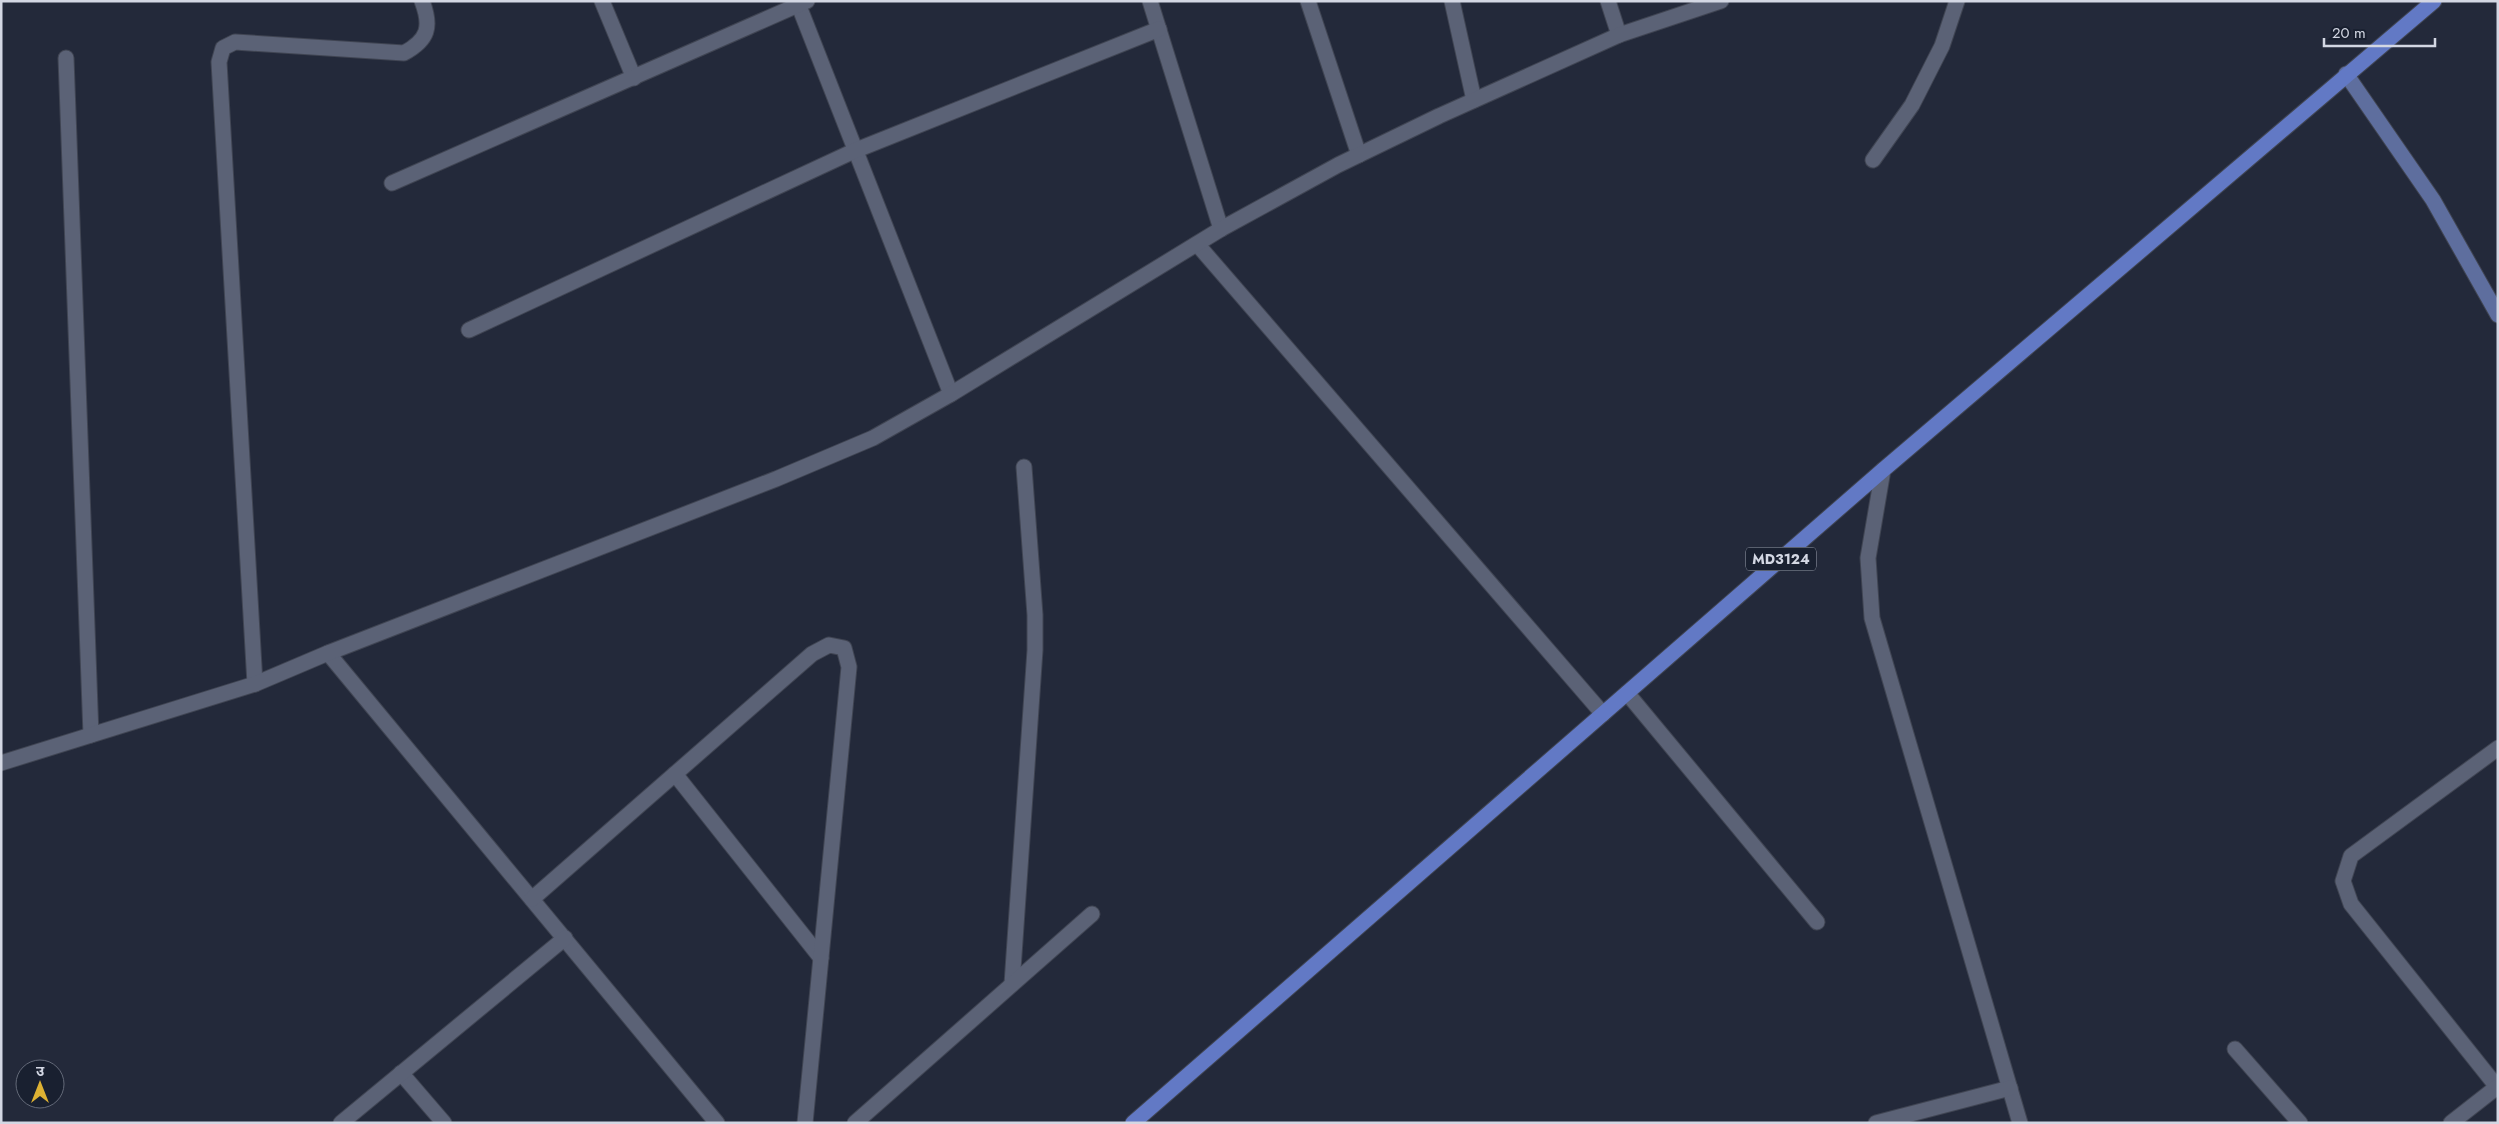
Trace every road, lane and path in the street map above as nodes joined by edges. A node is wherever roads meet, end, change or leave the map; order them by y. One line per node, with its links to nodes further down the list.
1 (422, 1): 29 (street)
2 (602, 1): 15 (street)
3 (1150, 1): 11 (street)
4 (1308, 1): 18 (street)
5 (1452, 1): 16 (street)
6 (1608, 1): 12 (street)
7 (1721, 1): 12 (street)
8 (1957, 1): 19 (street)
9 (2434, 1): 14 (main road, MD3124)
10 (801, 3): 15 (street); 17 (street)
11 (1159, 29): 17 (street); 21 (street)
12 (1619, 36): 16 (street)
13 (66, 58): 32 (street)
14 (2346, 74): 23 (main road); 27 (main road, MD3124)
15 (634, 78): 20 (street)
16 (1474, 100): 18 (street)
17 (854, 151): 24 (street); 25 (street)
18 (1359, 155): 21 (street)
19 (1873, 160)
20 (392, 184)
21 (1221, 229): 22 (street)
22 (1197, 244): 25 (street); 31 (street)
23 (2498, 315)
24 (469, 330)
25 (951, 394): 28 (street)
26 (1024, 467): 41 (street)
27 (1882, 470): 30 (main road, MD3124); 44 (street)
28 (328, 653): 29 (street); 36 (street)
29 (255, 684): 32 (street)
30 (1627, 692): 31 (main road, MD3124); 38 (street)
31 (1602, 714): 51 (main road, MD3124)
32 (91, 735): 34 (street)
33 (2498, 748): 45 (street)
34 (1, 763)
35 (674, 774): 36 (street); 40 (street); 40 (street)
36 (532, 899): 39 (street)
37 (1092, 914): 41 (street)
38 (1817, 922)
39 (565, 938): 43 (street); 48 (street)
40 (820, 958): 49 (street)
41 (1012, 984): 50 (street)
42 (2235, 1049): 54 (street)
43 (401, 1073): 46 (street); 47 (street)
44 (2010, 1088): 52 (street); 53 (street)
45 (2497, 1088): 55 (street)
46 (341, 1123)
47 (444, 1123)
48 (717, 1123)
49 (805, 1123)
50 (855, 1123)
51 (1134, 1123)
52 (1876, 1123)
53 (2020, 1123)
54 (2300, 1123)
55 (2451, 1123)

